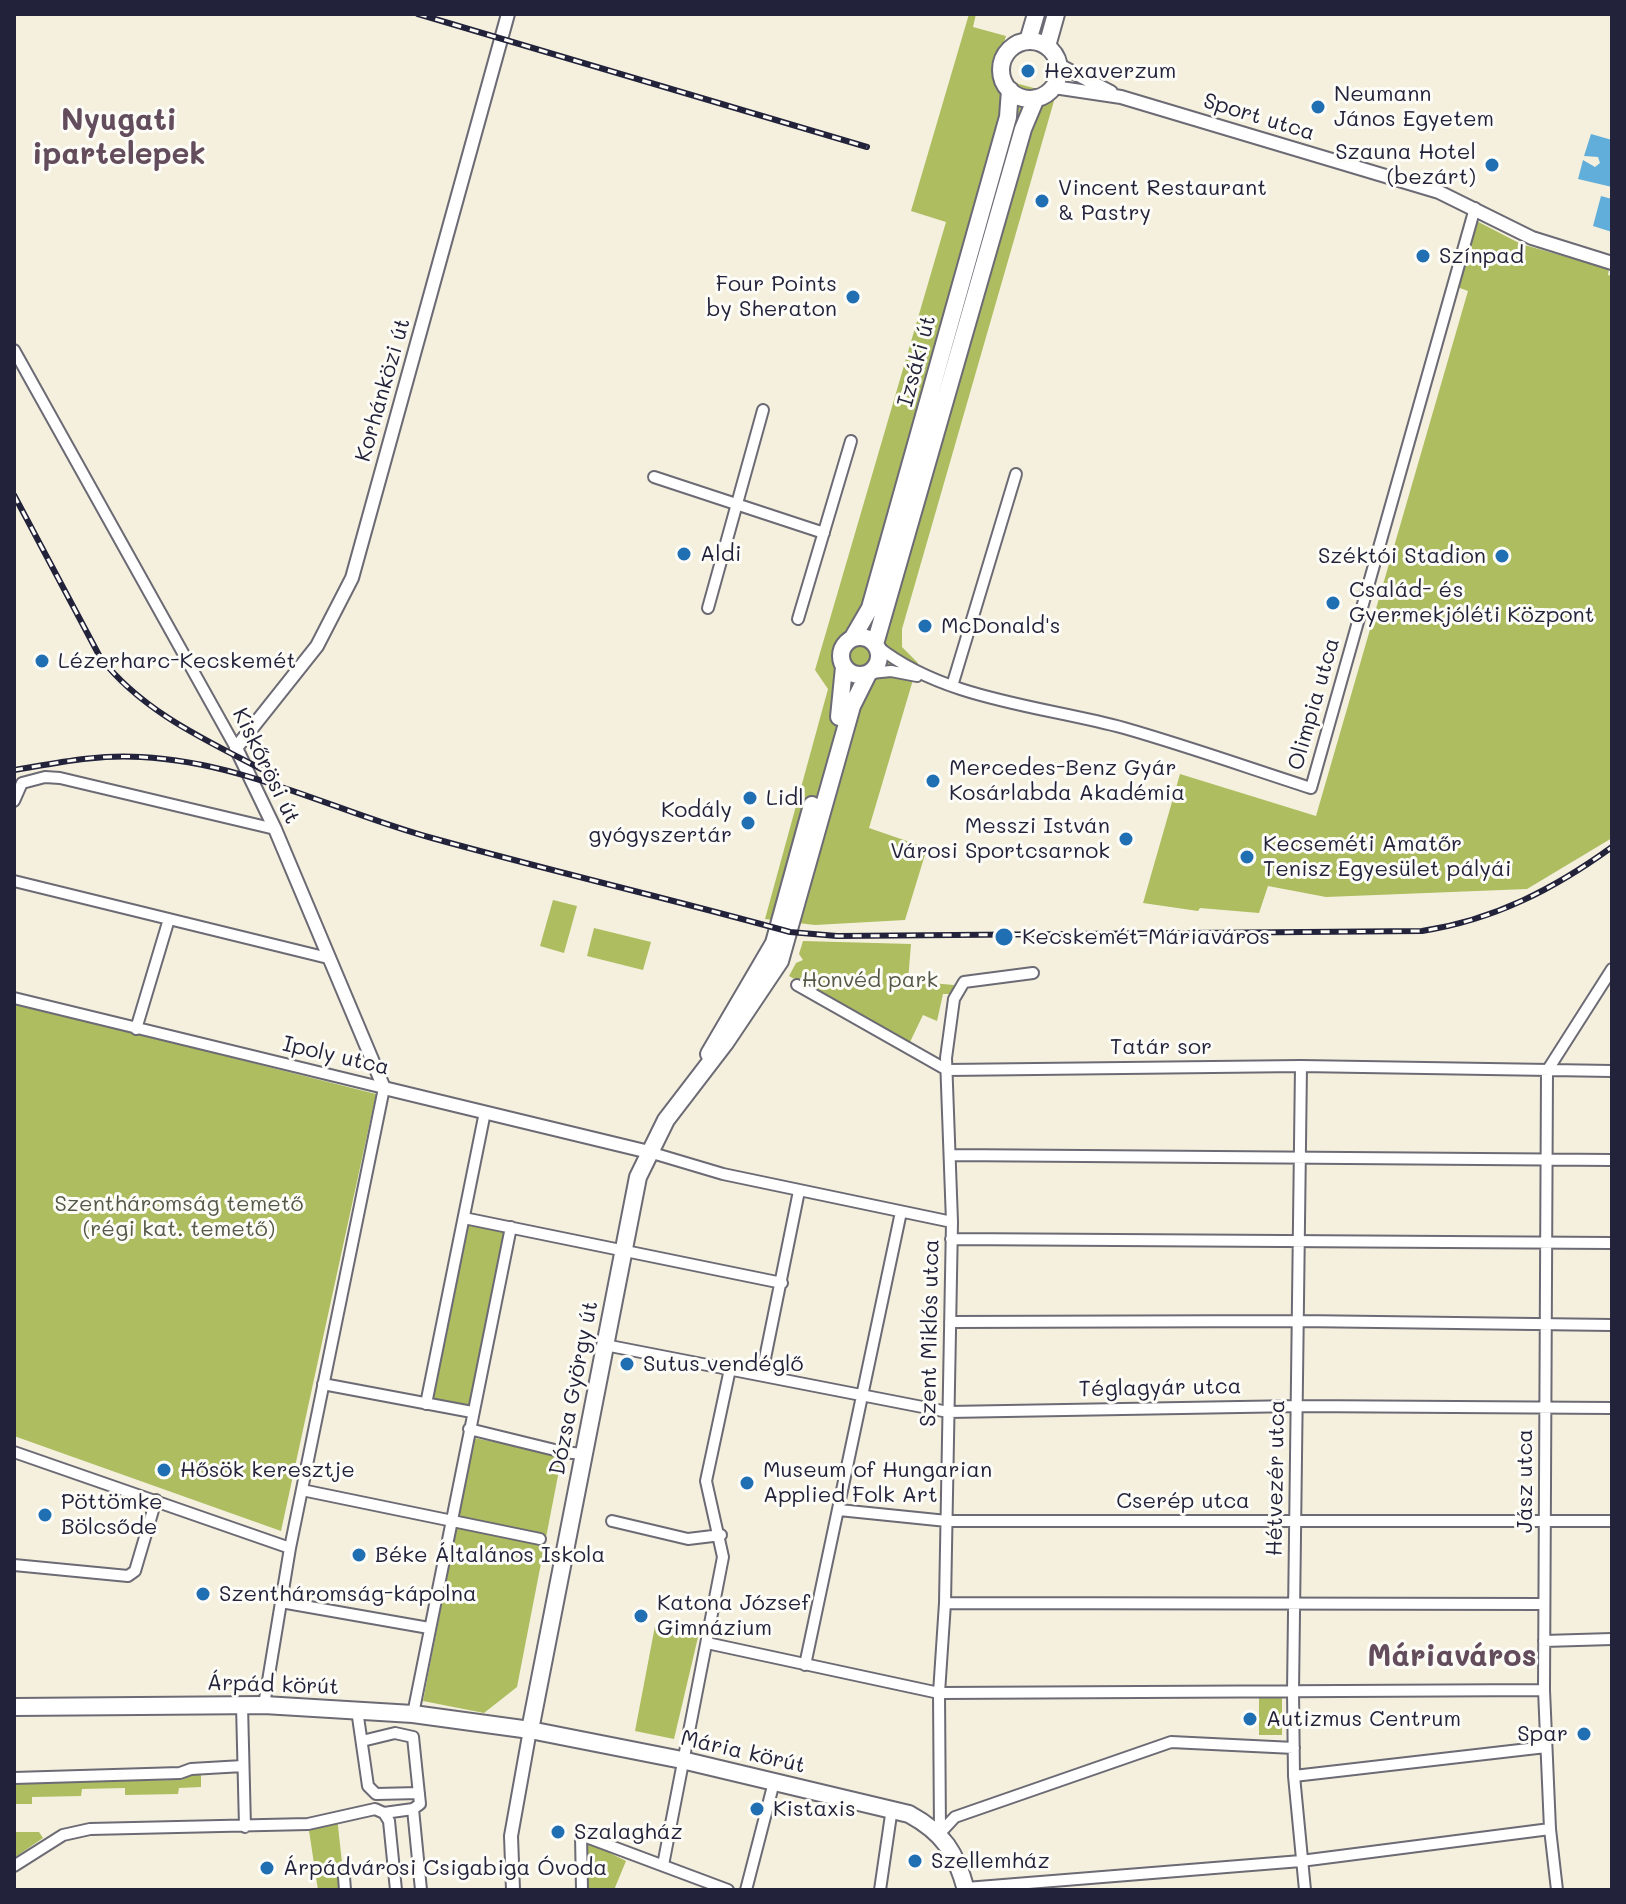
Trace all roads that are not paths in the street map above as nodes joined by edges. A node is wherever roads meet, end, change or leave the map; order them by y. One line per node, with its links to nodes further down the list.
1 (508, 14): 28 (street, Korhánközi út)
2 (1036, 14): 4 (main road)
3 (1056, 14): 5 (main road)
4 (1028, 41): 5 (main road); 8 (main road)
5 (1047, 46): 6 (main road)
6 (1059, 65): 7 (main road); 9 (street)
7 (1054, 87): 9 (street); 10 (main road)
8 (1010, 90): 10 (main road); 22 (main road, Izsáki út)
9 (1121, 97): 11 (street, Sport utca)
10 (1036, 98): 23 (main road, Izsáki út)
11 (1475, 208): 12 (street, Sport utca); 27 (street, Olimpia utca)
12 (1612, 263)
13 (14, 350): 28 (street, Kiskőrösi út)
14 (763, 410): 18 (street)
15 (851, 441): 19 (street)
16 (1016, 474): 27 (street)
17 (654, 477): 18 (street)
18 (737, 505): 19 (street); 20 (street)
19 (824, 533): 21 (street)
20 (708, 608)
21 (798, 619)
22 (852, 639): 23 (main road); 24 (main road)
23 (876, 645): 25 (main road); 26 (street, Olimpia utca)
24 (844, 667): 25 (main road); 34 (main road)
25 (870, 673): 26 (street, Olimpia utca); 34 (main road)
26 (934, 679): 27 (street, Olimpia utca)
27 (952, 686)
28 (236, 748): 30 (street, Kiskőrösi út)
29 (14, 801): 30 (street)
30 (275, 829): 33 (street, Kiskőrösi út)
31 (14, 881): 32 (street)
32 (169, 919): 33 (street); 39 (street)
33 (328, 958): 44 (street, Kiskőrösi út)
34 (769, 967): 46 (main road, Dózsa György út)
35 (1612, 969): 42 (street)
36 (1033, 973): 41 (street, Szent Miklós utca)
37 (797, 985): 41 (street)
38 (14, 998): 39 (street, Ipoly utca)
39 (136, 1029): 44 (street, Ipoly utca)
40 (1301, 1066): 41 (street, Tatár sor); 42 (street, Tatár sor); 48 (street, Hétvezér utca)
41 (947, 1070): 47 (street, Szent Miklós utca)
42 (1547, 1071): 43 (street, Tatár sor); 49 (street, Jász utca)
43 (1612, 1071)
44 (384, 1088): 45 (street, Ipoly utca); 69 (street)
45 (485, 1112): 46 (street, Ipoly utca); 53 (street)
46 (649, 1152): 51 (street); 60 (main road, Dózsa György út)
47 (951, 1155): 48 (street); 54 (street, Szent Miklós utca)
48 (1299, 1159): 49 (street); 57 (street, Hétvezér utca)
49 (1547, 1159): 50 (street); 58 (street, Jász utca)
50 (1612, 1160)
51 (799, 1191): 52 (street); 61 (street)
52 (901, 1212): 54 (street); 70 (street)
53 (464, 1218): 55 (street); 71 (street)
54 (952, 1222): 56 (street, Szent Miklós utca)
55 (511, 1227): 60 (street); 75 (street)
56 (951, 1239): 57 (street); 63 (street, Szent Miklós utca)
57 (1299, 1239): 58 (street); 62 (street, Hétvezér utca)
58 (1546, 1243): 59 (street); 64 (street, Jász utca)
59 (1612, 1243)
60 (623, 1251): 61 (street); 66 (main road, Dózsa György út)
61 (782, 1283): 68 (street)
62 (1300, 1321): 63 (street); 64 (street); 72 (street, Hétvezér utca)
63 (950, 1322): 76 (street, Szent Miklós utca)
64 (1546, 1325): 65 (street); 73 (street, Jász utca)
65 (1612, 1325)
66 (605, 1345): 67 (street, Téglagyár utca); 79 (main road, Dózsa György út)
67 (730, 1369): 68 (street, Téglagyár utca); 89 (street)
68 (762, 1373): 70 (street, Téglagyár utca)
69 (323, 1384): 71 (street); 80 (street)
70 (863, 1395): 76 (street, Téglagyár utca); 82 (street)
71 (426, 1404): 75 (street)
72 (1298, 1406): 73 (street, Téglagyár utca); 76 (street, Téglagyár utca); 86 (street, Hétvezér utca)
73 (1546, 1408): 74 (street, Téglagyár utca); 87 (street, Jász utca)
74 (1612, 1408)
75 (472, 1412): 77 (street)
76 (948, 1412): 85 (street, Szent Miklós utca)
77 (469, 1429): 79 (street); 83 (street)
78 (14, 1452): 81 (street)
79 (583, 1454): 110 (main road, Dózsa György út)
80 (302, 1490): 83 (street); 91 (street)
81 (156, 1500): 91 (street); 92 (street)
82 (839, 1510): 85 (street, Cserép utca); 101 (street)
83 (451, 1520): 90 (street); 97 (street)
84 (612, 1521): 89 (street)
85 (947, 1521): 86 (street, Cserép utca); 95 (street, Szent Miklós utca)
86 (1296, 1521): 87 (street, Cserép utca); 93 (street, Hétvezér utca)
87 (1545, 1521): 88 (street, Cserép utca); 96 (street, Jász utca)
88 (1612, 1521)
89 (721, 1535): 100 (street)
90 (540, 1539)
91 (290, 1548): 94 (street)
92 (14, 1565)
93 (1294, 1601): 95 (street); 96 (street); 103 (street, Hétvezér utca)
94 (281, 1602): 97 (street); 106 (street)
95 (945, 1603): 104 (street, Szent Miklós utca)
96 (1544, 1604): 99 (street, Jász utca)
97 (429, 1628): 109 (street)
98 (1612, 1639): 99 (street)
99 (1544, 1641): 102 (street, Jász utca)
100 (707, 1643): 101 (street); 114 (street)
101 (805, 1665): 104 (street)
102 (1544, 1690): 103 (street); 112 (street, Jász utca)
103 (1293, 1692): 104 (street); 113 (street, Hétvezér utca)
104 (939, 1693): 125 (street, Szent Miklós utca)
105 (242, 1705): 106 (main road, Árpád körút); 107 (main road, Árpád körút); 115 (street)
106 (264, 1705): 108 (main road, Árpád körút)
107 (14, 1707)
108 (357, 1710): 109 (main road, Árpád körút); 111 (street)
109 (413, 1714): 110 (main road, Árpád körút)
110 (530, 1730): 114 (main road, Mária körút); 134 (street)
111 (362, 1741): 119 (street); 119 (street)
112 (1546, 1747): 116 (street); 124 (street, Jász utca)
113 (1294, 1748): 116 (street, Hétvezér utca); 125 (street)
114 (682, 1760): 118 (main road, Mária körút); 127 (street)
115 (243, 1766): 117 (street); 123 (street)
116 (1294, 1776): 126 (street, Hétvezér utca)
117 (14, 1778)
118 (774, 1782): 120 (main road, Mária körút); 137 (street)
119 (419, 1793): 121 (street)
120 (892, 1808): 125 (main road, Mária körút); 138 (street)
121 (413, 1809): 122 (street); 133 (street)
122 (386, 1817): 123 (street); 132 (street)
123 (245, 1827): 128 (street)
124 (1550, 1829): 126 (street); 140 (street, Jász utca)
125 (940, 1833): 130 (main road)
126 (1301, 1861): 130 (street); 139 (street, Hétvezér utca)
127 (663, 1865): 135 (street); 136 (street)
128 (14, 1866)
129 (344, 1877): 131 (street)
130 (966, 1889)
131 (345, 1890)
132 (396, 1890)
133 (421, 1890)
134 (513, 1890)
135 (582, 1890)
136 (728, 1890)
137 (746, 1890)
138 (880, 1890)
139 (1305, 1890)
140 (1557, 1890)

